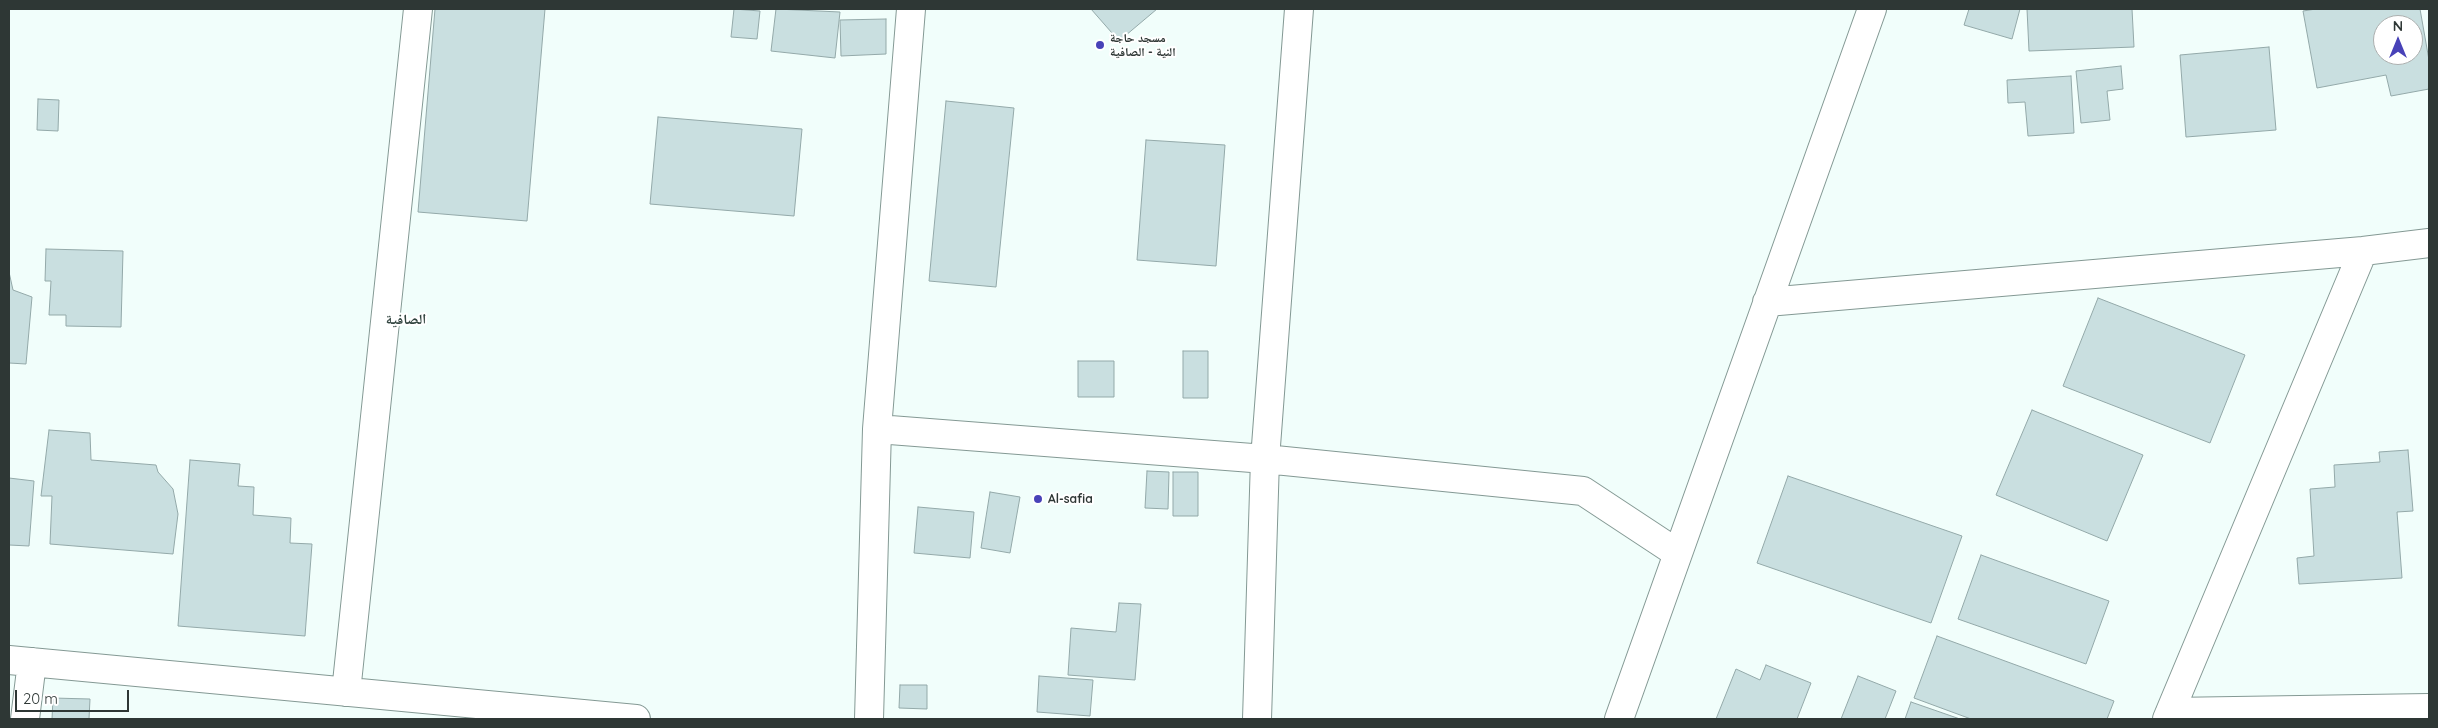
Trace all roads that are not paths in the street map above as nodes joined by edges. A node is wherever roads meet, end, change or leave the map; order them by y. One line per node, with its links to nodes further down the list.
1 (418, 9): 12 (street)
2 (911, 9): 8 (street)
3 (1299, 9): 9 (street)
4 (1872, 9): 7 (street)
5 (2429, 243): 6 (street)
6 (2363, 251): 7 (street); 14 (street)
7 (1766, 302): 10 (street)
8 (877, 429): 9 (street); 18 (street)
9 (1265, 459): 10 (street); 19 (street)
10 (1677, 553): 20 (street)
11 (21, 661): 12 (street); 16 (street)
12 (346, 692): 15 (street)
13 (2429, 708): 14 (street)
14 (2168, 716)
15 (600, 718): 17 (street)
16 (25, 719)
17 (636, 719)
18 (869, 719)
19 (1257, 719)
20 (1619, 719)

